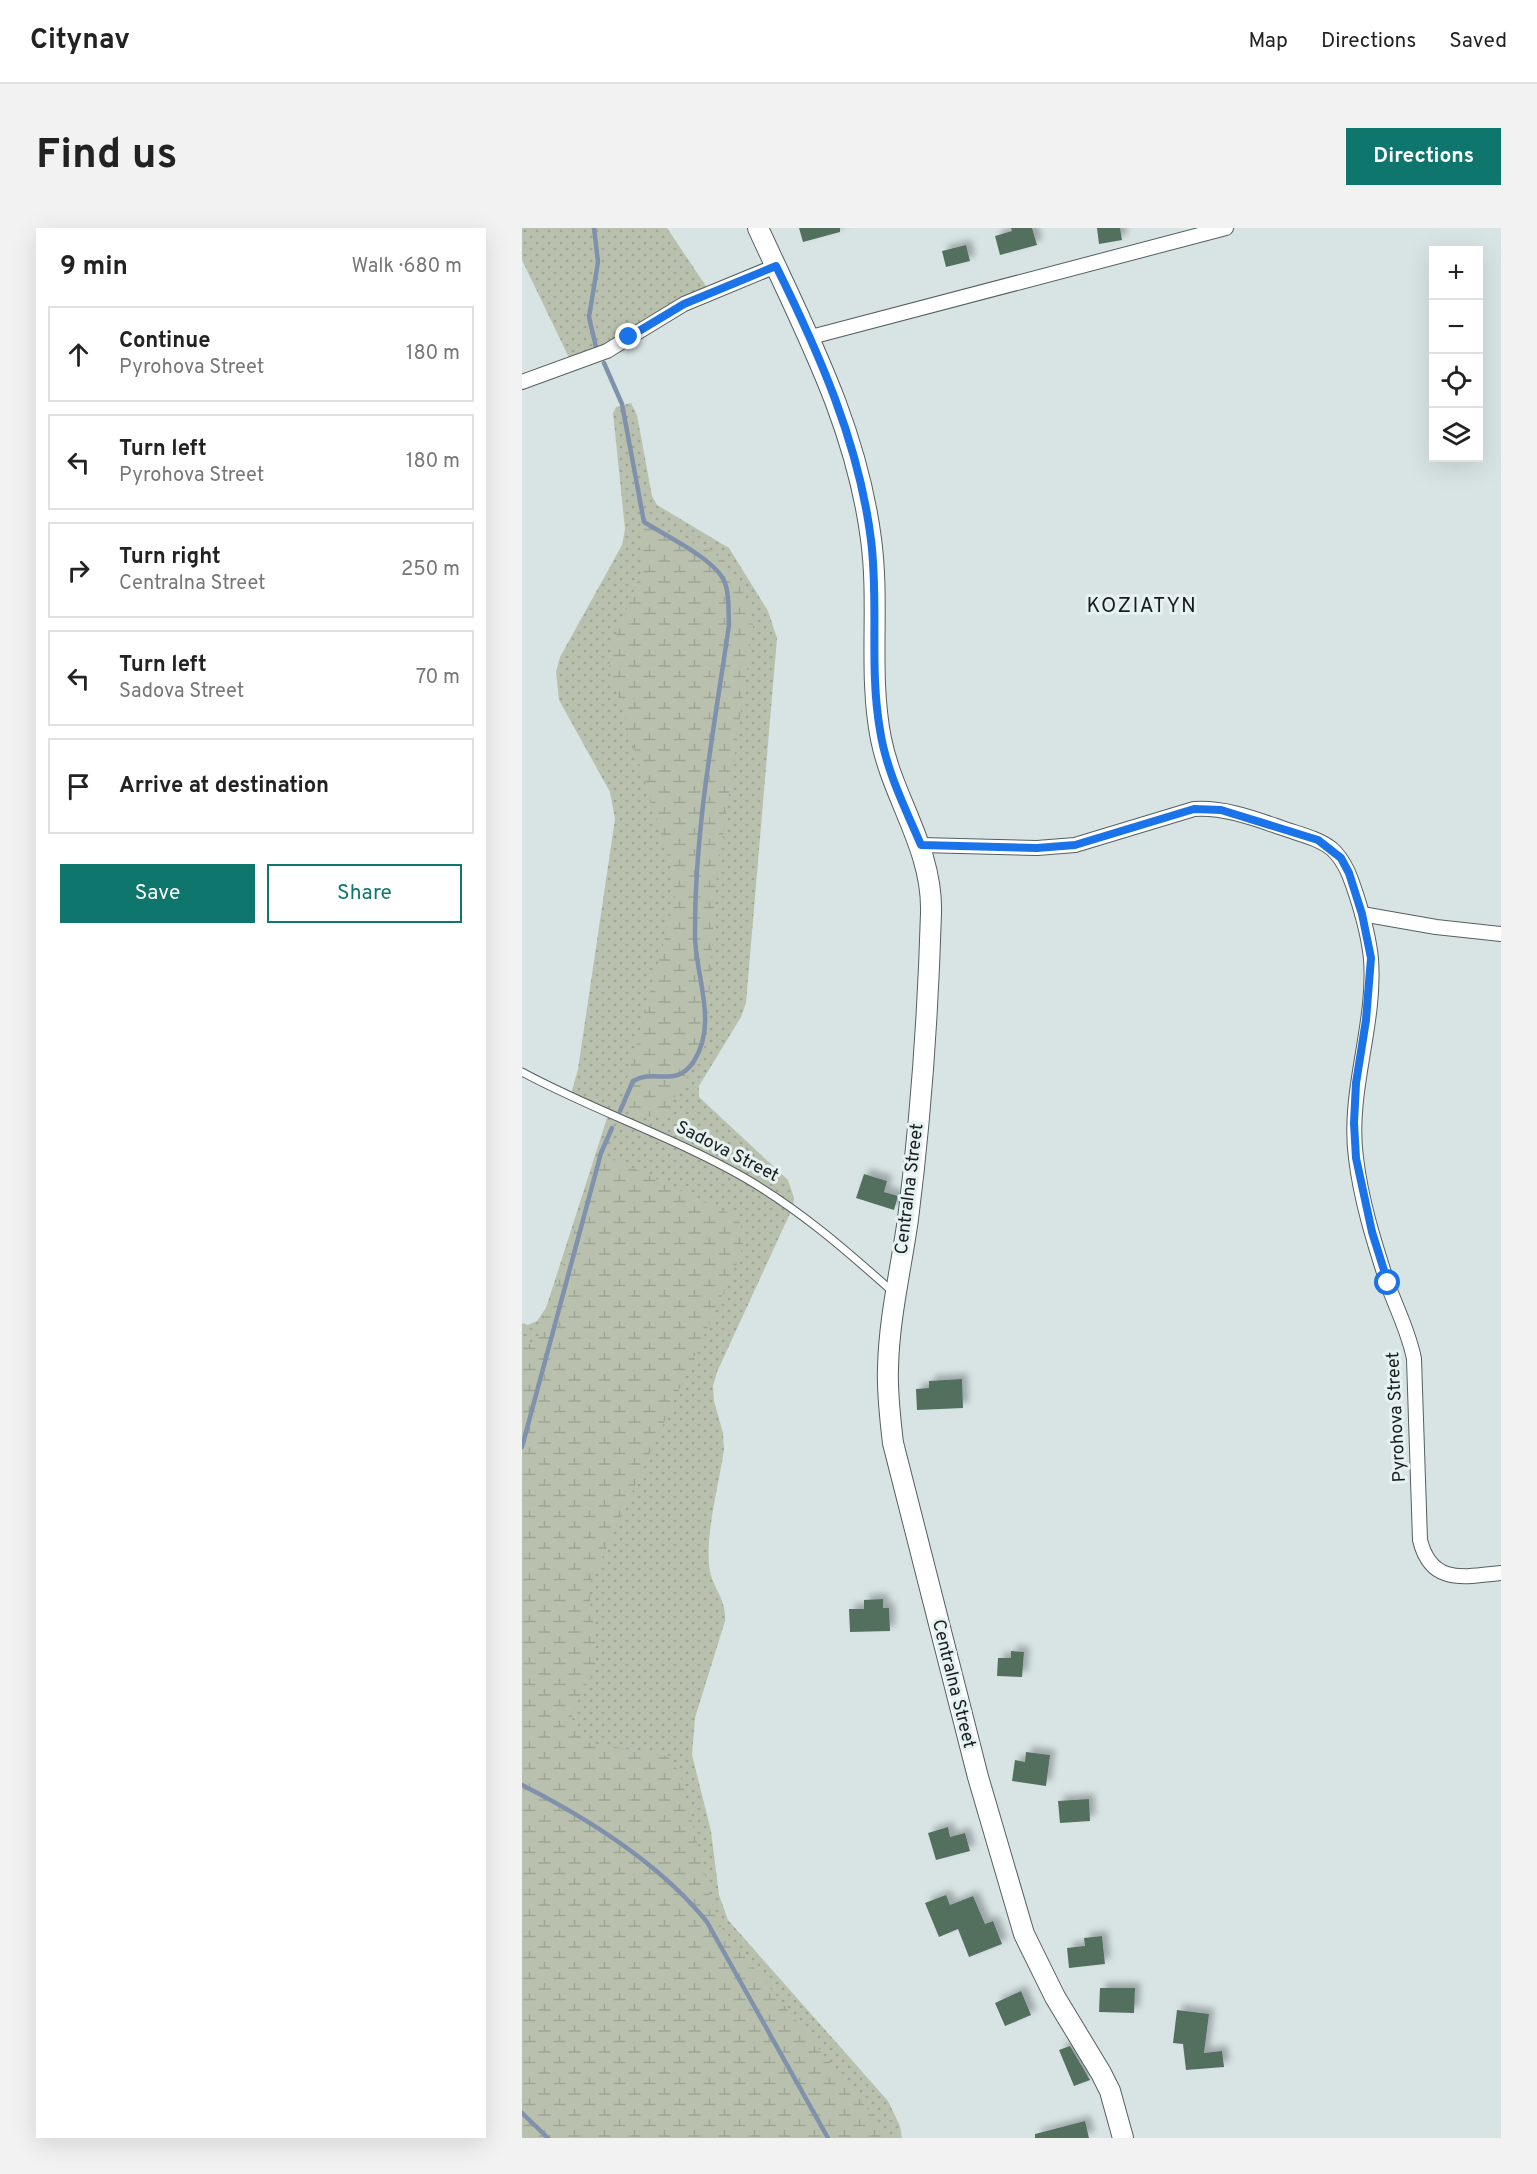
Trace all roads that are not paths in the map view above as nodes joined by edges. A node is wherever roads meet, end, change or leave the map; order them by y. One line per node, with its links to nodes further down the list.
1 (758, 228): 3 (street, Centralna Street)
2 (1226, 228): 4 (street)
3 (776, 266): 4 (street, Centralna Street); 5 (street)
4 (811, 337): 6 (street, Centralna Street)
5 (522, 382)
6 (921, 845): 7 (street, Pyrohova Street); 10 (street, Centralna Street)
7 (1362, 914): 8 (street); 11 (street, Pyrohova Street)
8 (1501, 934)
9 (522, 1072): 10 (lane, Sadova Street)
10 (895, 1294): 12 (street, Centralna Street)
11 (1501, 1573)
12 (1123, 2138)

